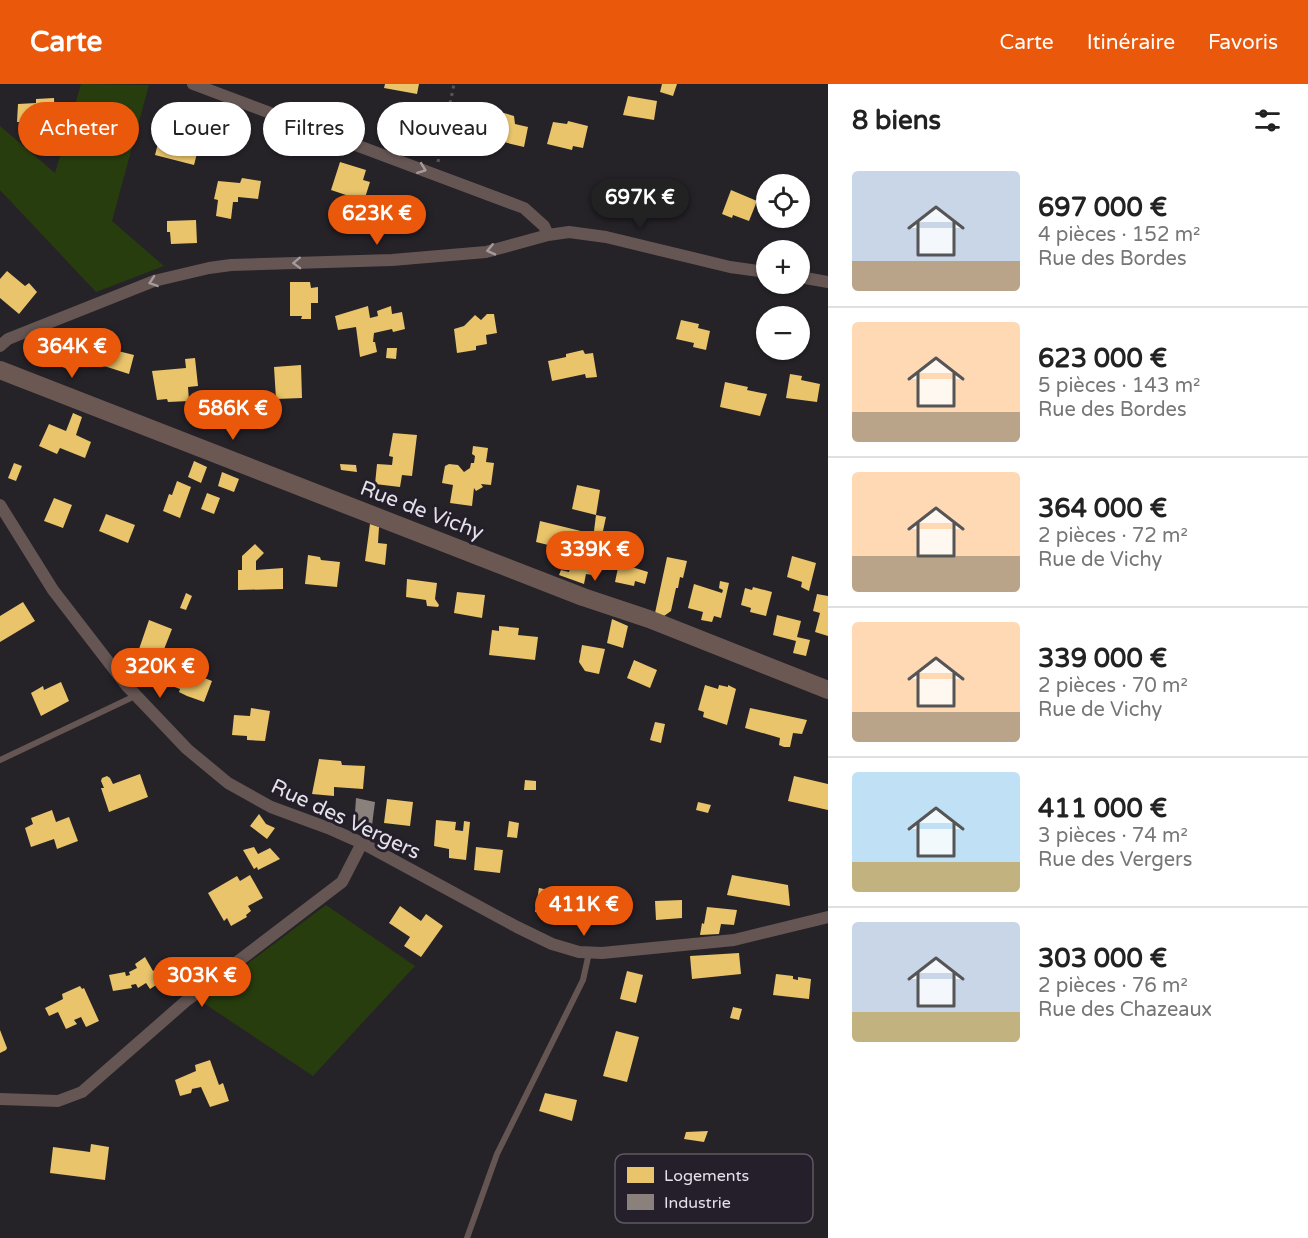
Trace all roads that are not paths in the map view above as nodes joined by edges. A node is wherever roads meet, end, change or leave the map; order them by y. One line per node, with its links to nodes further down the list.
1 (193, 84): 2 (street, one-way to 2)
2 (548, 235): 3 (street); 6 (street, one-way to 6)
3 (756, 271)
4 (810, 279): 5 (street)
5 (828, 282)
6 (0, 346)
7 (0, 370): 9 (street, Rue de Vichy)
8 (0, 505): 10 (street, Rue des Vergers)
9 (828, 690)
10 (136, 695): 11 (lane); 12 (street, Rue des Vergers)
11 (0, 760)
12 (363, 843): 14 (street, Rue des Vergers); 15 (street)
13 (828, 917): 14 (street, Rue des Vergers)
14 (589, 952): 16 (lane)
15 (0, 1099)
16 (467, 1238)

